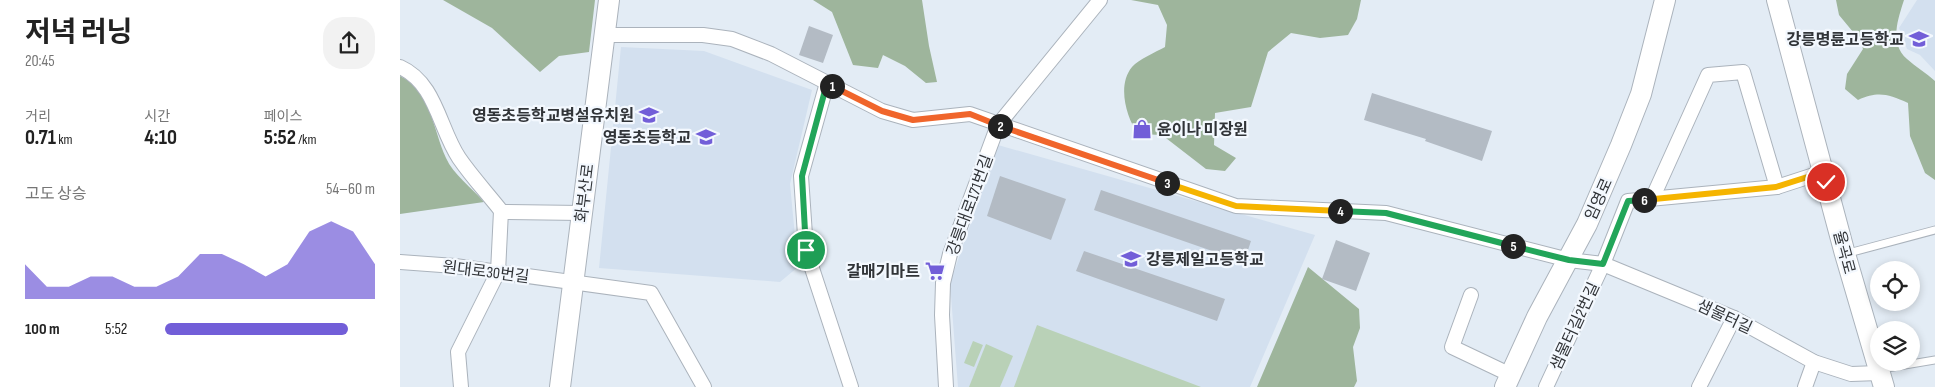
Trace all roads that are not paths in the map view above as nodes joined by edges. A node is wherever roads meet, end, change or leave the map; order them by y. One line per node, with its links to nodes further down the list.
1 (609, 0): 5 (street, 화부산로)
2 (1100, 0): 8 (street, 강릉대로171번길)
3 (1665, 0): 16 (street, 임영로)
4 (1777, 0): 9 (street, 율곡로)
5 (604, 35): 7 (street, 샘물터길); 13 (street, 화부산로)
6 (400, 67): 12 (street)
7 (827, 83): 8 (street, 샘물터길); 30 (street)
8 (998, 125): 16 (street, 샘물터길); 31 (street, 강릉대로171번길)
9 (1823, 172): 10 (street); 15 (street, 율곡로)
10 (1776, 187): 11 (street); 11 (street)
11 (1652, 199): 18 (street, 샘물터길2번길)
12 (501, 211): 13 (street); 19 (street)
13 (581, 213): 20 (street, 화부산로)
14 (1935, 230): 15 (lane)
15 (1845, 254): 25 (street, 율곡로)
16 (1569, 260): 18 (street, 샘물터길); 26 (street, 임영로)
17 (400, 262): 19 (street, 원대로30번길)
18 (1603, 264): 22 (street, 샘물터길); 32 (street, 샘물터길2번길)
19 (498, 272): 20 (street, 원대로30번길); 27 (street)
20 (572, 282): 28 (street, 화부산로); 29 (street, 원대로30번길)
21 (1471, 294): 26 (street)
22 (1734, 318): 24 (street, 샘물터길); 33 (street)
23 (1935, 360): 25 (lane)
24 (1814, 362): 25 (street, 샘물터길); 34 (street)
25 (1880, 377)
26 (1508, 381)
27 (461, 387)
28 (560, 387)
29 (704, 387)
30 (851, 387)
31 (946, 387)
32 (1546, 387)
33 (1699, 387)
34 (1805, 387)

